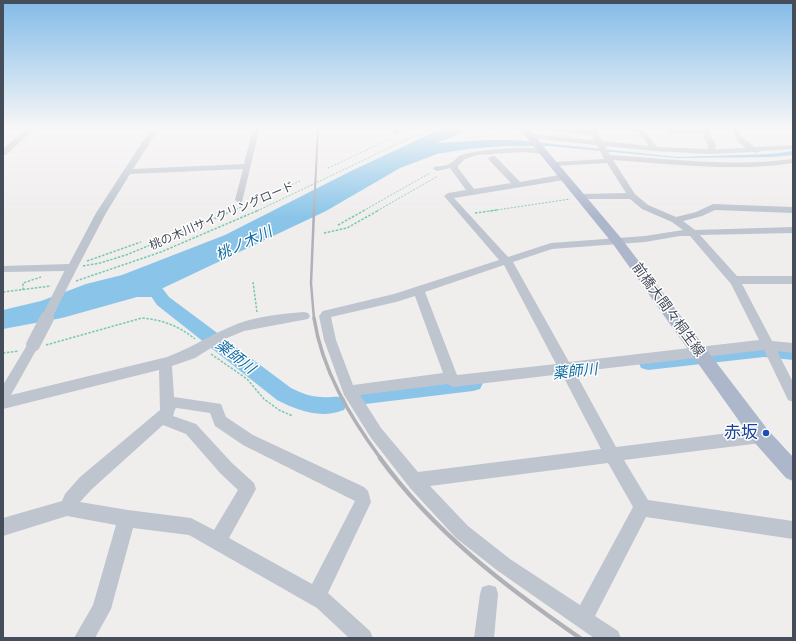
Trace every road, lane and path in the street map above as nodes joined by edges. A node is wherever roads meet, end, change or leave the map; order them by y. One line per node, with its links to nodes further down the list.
1 (137, 157): 18 (street)
2 (249, 157): 13 (street)
3 (350, 157): 15 (path)
4 (371, 157): 38 (path, 桃の木川サイクリングロード)
5 (462, 157): 14 (street)
6 (548, 157): 12 (main road, 前橋大間々桐生線)
7 (769, 157): 11 (street)
8 (492, 158): 21 (street)
9 (608, 158): 11 (street); 12 (street); 23 (street)
10 (793, 161): 11 (street)
11 (778, 162): 17 (street)
12 (553, 164): 19 (main road, 前橋大間々桐生線)
13 (246, 166): 18 (street); 25 (street)
14 (454, 166): 16 (street); 22 (street); 32 (path)
15 (328, 168)
16 (437, 169): 29 (path)
17 (793, 171)
18 (127, 172): 38 (street)
19 (564, 177): 21 (street); 24 (main road, 前橋大間々桐生線)
20 (300, 181): 38 (path)
21 (518, 185): 22 (street)
22 (472, 192): 27 (street)
23 (632, 196): 24 (street); 28 (street)
24 (582, 197): 27 (path); 33 (main road, 前橋大間々桐生線)
25 (239, 200)
26 (793, 210): 28 (street)
27 (465, 214): 35 (street)
28 (675, 220): 31 (street)
29 (338, 225)
30 (793, 230): 31 (street)
31 (692, 232): 33 (street); 39 (street)
32 (324, 233)
33 (618, 241): 35 (street); 50 (main road, 前橋大間々桐生線)
34 (141, 242): 38 (path)
35 (506, 260): 44 (street); 52 (street)
36 (3, 269): 38 (street)
37 (48, 274): 43 (path)
38 (71, 274): 55 (street, bridge)
39 (734, 280): 40 (street); 48 (street)
40 (793, 280)
41 (253, 282): 46 (path)
42 (54, 286): 43 (path)
43 (23, 290): 45 (path)
44 (419, 290): 53 (street); 54 (street)
45 (3, 292)
46 (257, 312)
47 (304, 316): 51 (street)
48 (768, 346): 49 (street); 50 (street); 56 (street)
49 (793, 348)
50 (699, 352): 52 (street); 59 (main road, 前橋大間々桐生線)
51 (165, 363): 57 (street); 58 (street)
52 (566, 368): 53 (street); 60 (street)
53 (451, 378): 54 (street)
54 (349, 391): 62 (street)
55 (3, 396)
56 (793, 396)
57 (3, 403)
58 (165, 411): 63 (street); 68 (street); 70 (street)
59 (761, 436): 60 (street); 61 (main road, 前橋大間々桐生線)
60 (612, 454): 62 (street); 64 (street)
61 (793, 471)
62 (416, 482): 71 (street)
63 (67, 508): 65 (street); 66 (street)
64 (644, 508): 67 (street); 71 (street)
65 (128, 519): 68 (street); 73 (street)
66 (3, 527)
67 (793, 530)
68 (217, 542): 70 (street)
69 (489, 594): 74 (street)
70 (316, 596): 72 (street)
71 (583, 619): 75 (street)
72 (360, 637)
73 (84, 638)
74 (484, 638)
75 (611, 638)

